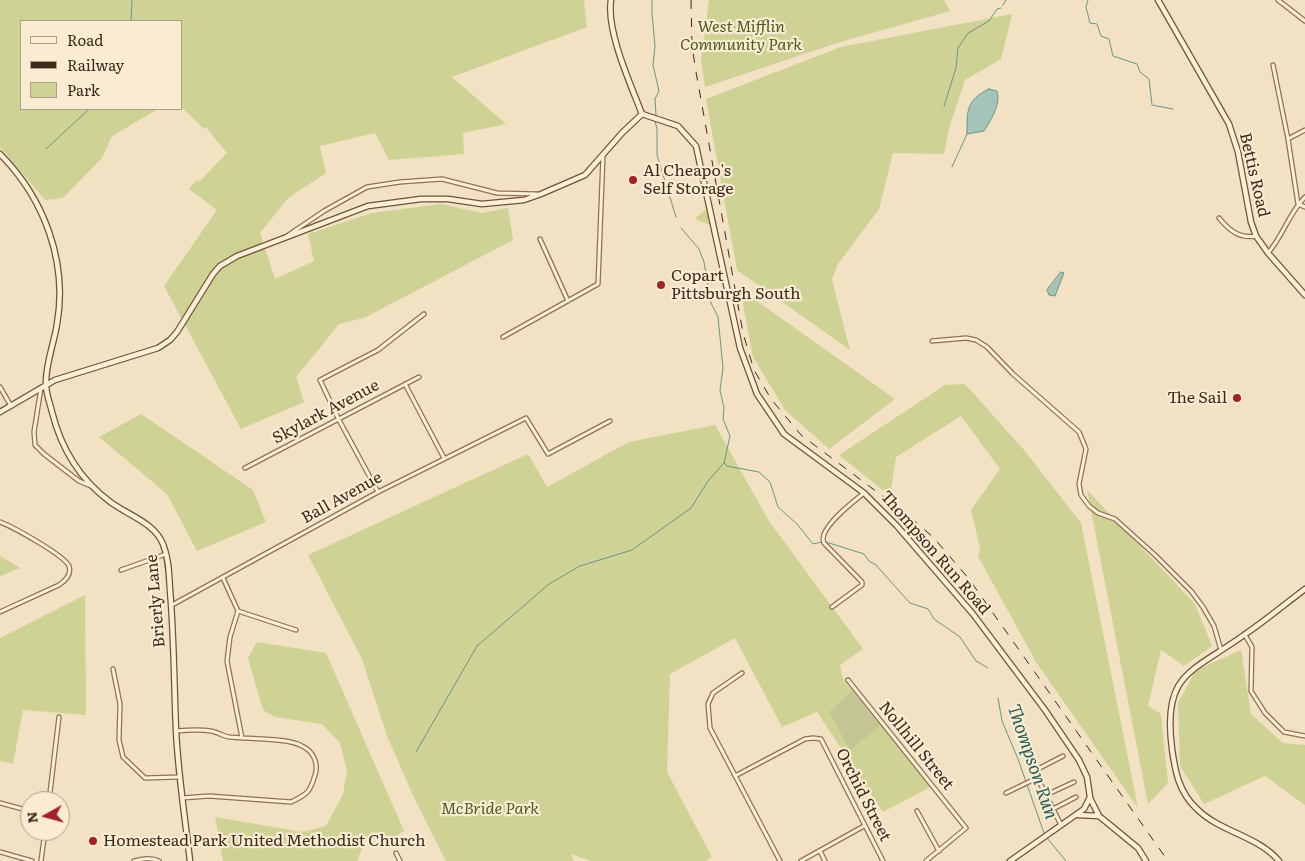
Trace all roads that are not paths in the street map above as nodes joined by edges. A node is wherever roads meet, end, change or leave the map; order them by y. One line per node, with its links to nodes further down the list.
1 (611, 0): 6 (street)
2 (1158, 0): 17 (street, Bettis Road)
3 (1278, 0): 4 (street)
4 (1305, 21)
5 (1272, 65): 8 (street)
6 (642, 114): 10 (street); 37 (street, Thompson Run Road)
7 (1305, 130): 8 (street)
8 (1288, 139): 13 (street)
9 (0, 154): 28 (street, Brierly Lane)
10 (603, 155): 11 (street); 21 (street)
11 (541, 194): 16 (street); 16 (street)
12 (1305, 197): 13 (street)
13 (1298, 204): 14 (street); 19 (street)
14 (1305, 207)
15 (1219, 218): 17 (street)
16 (287, 236): 28 (street)
17 (1256, 236): 19 (street, Bettis Road)
18 (540, 239): 21 (street)
19 (1268, 253): 20 (street, Bettis Road)
20 (1305, 295)
21 (568, 301): 23 (street)
22 (424, 314): 31 (street)
23 (503, 337)
24 (932, 341): 49 (street)
25 (419, 377): 26 (street, Skylark Avenue)
26 (405, 384): 31 (street, Skylark Avenue); 33 (street)
27 (0, 387): 29 (street)
28 (44, 387): 29 (street); 35 (street, Brierly Lane); 35 (street)
29 (11, 406): 30 (street)
30 (0, 412)
31 (339, 420): 34 (street, Skylark Avenue); 36 (street)
32 (610, 421): 33 (street, Ball Avenue)
33 (444, 458): 36 (street, Ball Avenue)
34 (245, 468)
35 (92, 486): 39 (street, Brierly Lane)
36 (378, 492): 41 (street, Ball Avenue)
37 (864, 493): 44 (street); 66 (street, Thompson Run Road)
38 (0, 522): 46 (street)
39 (166, 554): 40 (street); 43 (street, Brierly Lane)
40 (121, 570)
41 (223, 578): 43 (street, Ball Avenue); 45 (street)
42 (1305, 589): 48 (street)
43 (172, 605): 54 (street, Brierly Lane)
44 (832, 607)
45 (238, 611): 47 (street); 56 (street)
46 (0, 612)
47 (296, 630)
48 (1245, 635): 49 (street); 55 (street)
49 (1221, 650): 94 (street)
50 (113, 669): 59 (street)
51 (742, 673): 58 (street)
52 (848, 680): 78 (street, Nollhill Street)
53 (59, 717): 62 (street)
54 (176, 731): 56 (street); 59 (street, Brierly Lane)
55 (1305, 736)
56 (242, 738): 67 (street)
57 (1063, 756): 60 (street)
58 (735, 776): 75 (street, Orchid Street); 87 (street)
59 (179, 777): 67 (street, Brierly Lane)
60 (1037, 778): 63 (street); 64 (street)
61 (1074, 782): 64 (street)
62 (50, 791)
63 (1006, 793)
64 (1046, 795): 70 (street)
65 (1076, 797): 70 (street)
66 (1090, 797): 72 (street); 73 (street, Thompson Run Road)
67 (182, 798): 85 (street, Brierly Lane)
68 (0, 803): 69 (street)
69 (20, 808)
70 (1053, 809): 74 (street)
71 (917, 811): 78 (street)
72 (1077, 815): 73 (street); 74 (street)
73 (1099, 816): 93 (street, Thompson Run Road)
74 (1061, 825): 92 (street)
75 (864, 826): 77 (street); 90 (street, Orchid Street)
76 (44, 841): 82 (street)
77 (820, 851): 88 (street); 89 (street)
78 (939, 851): 91 (street)
79 (0, 852): 81 (street)
80 (396, 853): 86 (street)
81 (32, 861)
82 (41, 861)
83 (134, 861): 84 (street)
84 (159, 861)
85 (190, 861)
86 (400, 861)
87 (780, 861)
88 (800, 861)
89 (825, 861)
90 (883, 861)
91 (926, 861)
92 (1010, 861)
93 (1146, 861)
94 (1278, 861)

